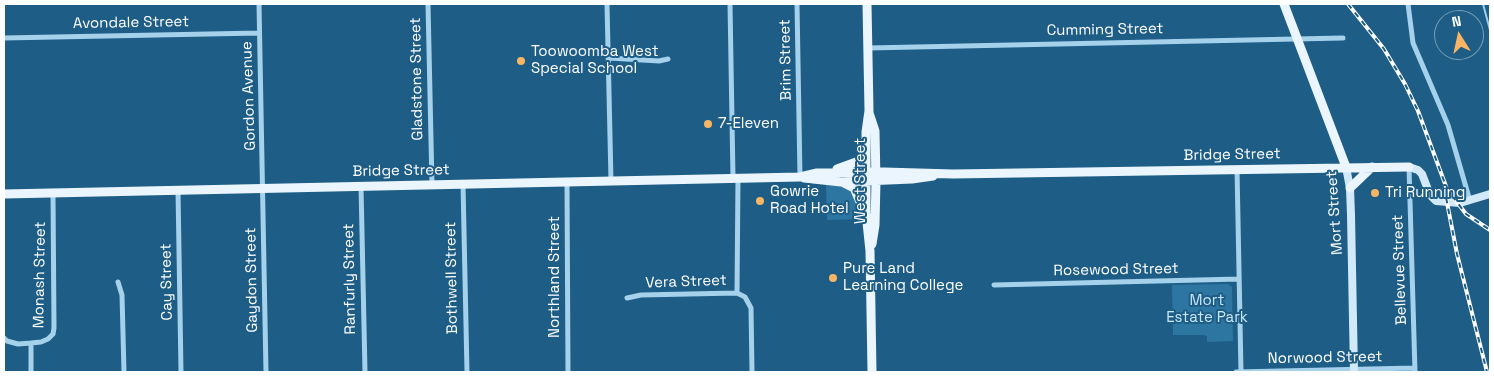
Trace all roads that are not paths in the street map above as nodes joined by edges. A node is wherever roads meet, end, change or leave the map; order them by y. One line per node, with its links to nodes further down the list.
1 (259, 4): 9 (street, Gordon Avenue)
2 (428, 4): 29 (street, Gladstone Street)
3 (608, 4): 14 (street)
4 (730, 4): 25 (street)
5 (797, 4): 24 (street, Brim Street)
6 (867, 4): 13 (main road, West Street)
7 (1284, 4): 12 (main road, Mort Street)
8 (1408, 4): 38 (street)
9 (260, 33): 10 (street, Avondale Street); 32 (street, Gordon Avenue)
10 (4, 38)
11 (1343, 38): 12 (street, Cumming Street)
12 (1298, 40): 13 (street, Cumming Street); 18 (main road, Mort Street)
13 (868, 48): 16 (main road, West Street)
14 (609, 58): 15 (street); 26 (street)
15 (668, 60)
16 (869, 111): 17 (main road, West Street); 23 (main road, West Street)
17 (866, 150): 22 (main road); 23 (main road, West Street)
18 (1346, 167): 19 (main road, Bridge Street); 21 (main road, Bridge Street); 33 (street, Mort Street)
19 (1372, 167): 20 (main road, Bridge Street); 33 (main road)
20 (1409, 167): 38 (street); 48 (street, Bellevue Street)
21 (1238, 168): 23 (main road, Bridge Street); 41 (street)
22 (817, 173): 23 (main road, Bridge Street); 24 (main road, Bridge Street)
23 (871, 176): 28 (main road, Bridge Street); 39 (main road, West Street); 40 (main road, West Street)
24 (800, 177): 25 (main road, Bridge Street); 28 (main road, Bridge Street)
25 (735, 178): 26 (main road, Bridge Street); 44 (street)
26 (611, 181): 27 (main road, Bridge Street)
27 (567, 182): 30 (main road, Bridge Street); 56 (street, Northland Street)
28 (841, 182): 39 (main road)
29 (432, 184): 30 (main road, Bridge Street); 31 (main road, Bridge Street)
30 (463, 184): 55 (street, Bothwell Street)
31 (361, 186): 32 (main road, Bridge Street); 54 (street, Ranfurly Street)
32 (264, 188): 34 (main road, Bridge Street); 53 (street, Gaydon Street)
33 (1350, 188): 49 (street, Mort Street)
34 (178, 190): 35 (main road, Bridge Street); 52 (street, Cay Street)
35 (53, 193): 36 (main road, Bridge Street); 47 (street, Monash Street)
36 (4, 194)
37 (1490, 194): 38 (street)
38 (1470, 201)
39 (867, 226): 40 (main road, West Street)
40 (870, 251): 58 (main road, West Street)
41 (1239, 280): 43 (street, Rosewood Street); 60 (street)
42 (118, 282): 51 (street)
43 (994, 285)
44 (737, 293): 45 (street, Vera Street); 57 (street, Vera Street)
45 (627, 298)
46 (4, 338): 47 (street)
47 (31, 343): 50 (street, Monash Street)
48 (1415, 370): 49 (street, Norwood Street)
49 (1354, 371): 60 (street, Norwood Street)
50 (31, 372)
51 (124, 372)
52 (182, 372)
53 (266, 372)
54 (365, 372)
55 (467, 372)
56 (568, 372)
57 (752, 372)
58 (872, 372)
59 (1236, 372): 60 (street, Norwood Street)
60 (1241, 372)

